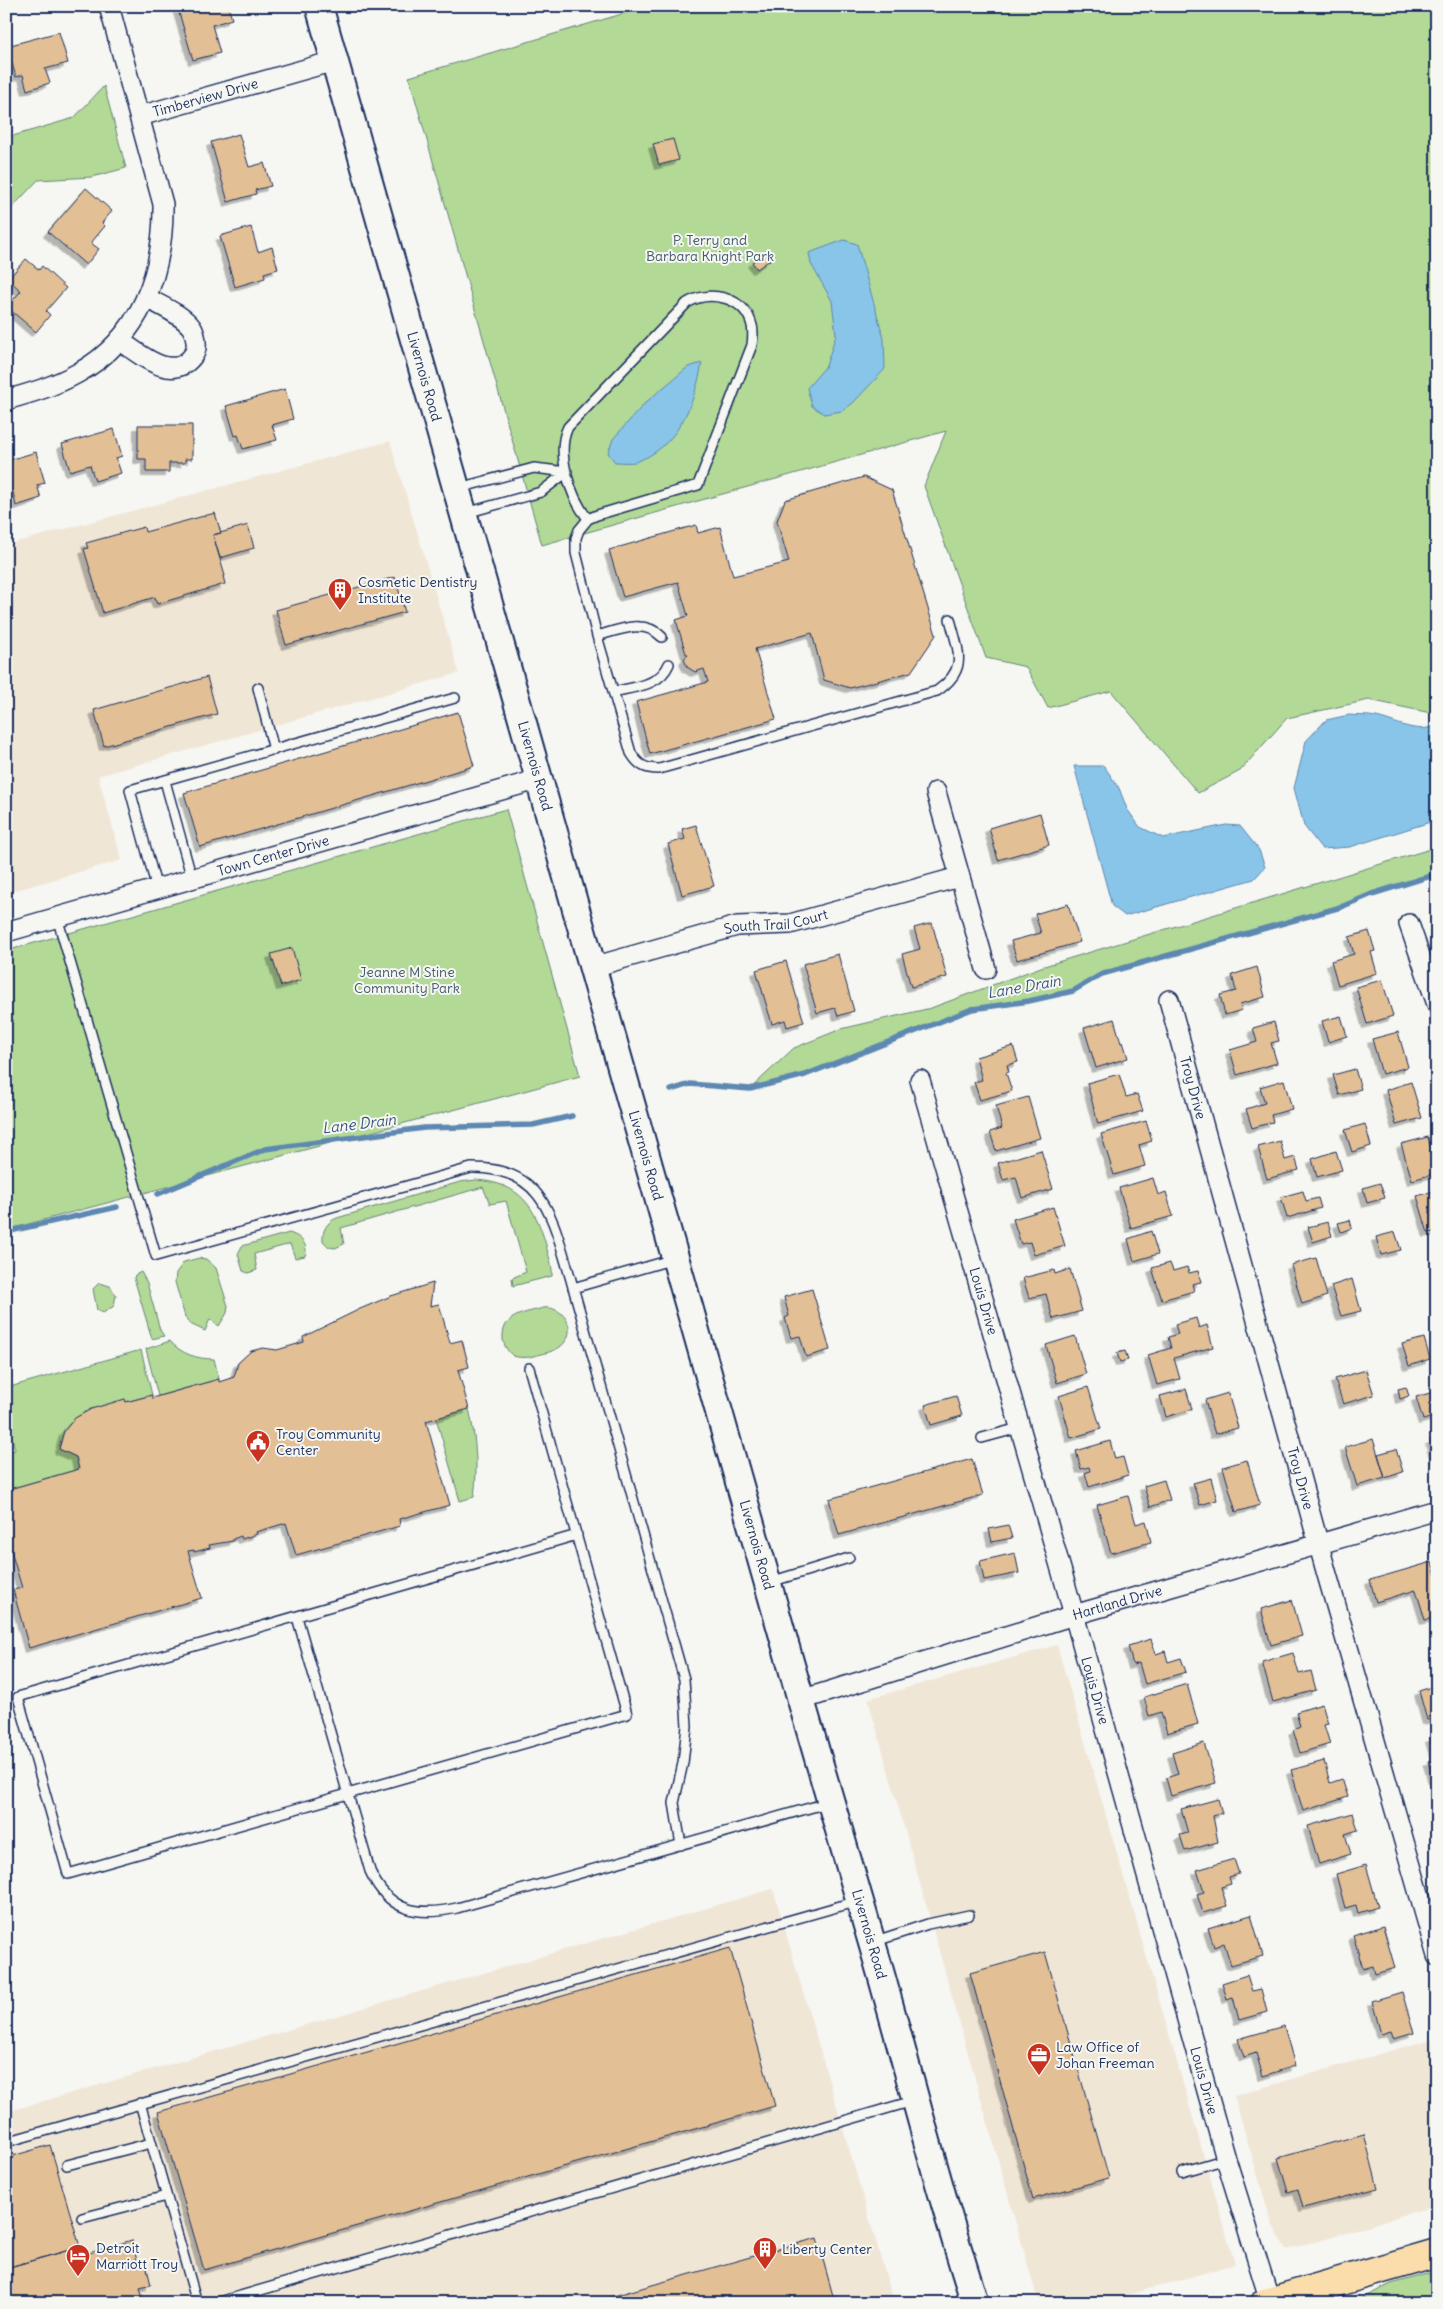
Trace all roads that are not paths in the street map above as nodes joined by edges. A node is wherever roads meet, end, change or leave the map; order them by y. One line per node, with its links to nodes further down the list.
1 (109, 6): 4 (street)
2 (319, 6): 3 (main road, Livernois Road)
3 (334, 61): 4 (street, Timberview Drive); 9 (main road, Livernois Road)
4 (140, 116): 5 (street, Timberview Drive)
5 (147, 298): 6 (street, Timberview Drive); 6 (street)
6 (119, 340): 7 (street, Timberview Drive)
7 (6, 400)
8 (567, 472): 9 (lane); 10 (lane); 11 (lane); 11 (lane)
9 (456, 488): 10 (main road, Livernois Road)
10 (464, 514): 20 (main road, Livernois Road)
11 (588, 519): 13 (lane)
12 (950, 619): 17 (lane)
13 (597, 636): 14 (lane); 17 (lane)
14 (662, 637)
15 (669, 664): 17 (lane)
16 (258, 688): 19 (lane)
17 (613, 692)
18 (455, 698): 19 (lane)
19 (274, 750): 21 (lane)
20 (540, 779): 24 (street, Town Center Drive); 29 (main road, Livernois Road)
21 (164, 781): 24 (lane); 25 (lane)
22 (936, 792): 23 (street)
23 (959, 877): 29 (street, South Trail Court); 30 (street)
24 (192, 879): 25 (street, Town Center Drive)
25 (157, 889): 26 (street, Town Center Drive)
26 (57, 917): 28 (street, Town Center Drive); 35 (lane)
27 (1409, 924): 32 (street)
28 (6, 932)
29 (593, 967): 34 (main road, Livernois Road)
30 (986, 969)
31 (1169, 1000): 41 (street, Troy Drive)
32 (1437, 1004)
33 (920, 1080): 37 (street, Louis Drive)
34 (675, 1259): 35 (lane); 43 (main road, Livernois Road)
35 (573, 1288): 49 (lane)
36 (528, 1368): 40 (lane)
37 (1019, 1428): 38 (lane); 44 (street, Louis Drive)
38 (982, 1438)
39 (1437, 1510): 41 (street, Hartland Drive)
40 (577, 1536): 45 (lane); 47 (lane)
41 (1319, 1545): 44 (street, Hartland Drive); 53 (street, Troy Drive)
42 (849, 1558): 43 (lane)
43 (768, 1583): 46 (main road, Livernois Road)
44 (1074, 1615): 46 (street, Hartland Drive); 58 (street, Louis Drive)
45 (296, 1617): 47 (lane); 47 (lane)
46 (801, 1700): 48 (main road, Livernois Road)
47 (347, 1794): 49 (lane)
48 (830, 1802): 49 (lane); 50 (main road, Livernois Road)
49 (681, 1845)
50 (858, 1901): 52 (main road, Livernois Road); 55 (lane)
51 (969, 1915): 52 (lane)
52 (872, 1942): 54 (main road, Livernois Road)
53 (1437, 1956)
54 (915, 2100): 66 (lane); 67 (main road, Livernois Road)
55 (140, 2103): 56 (lane); 57 (lane)
56 (6, 2142)
57 (151, 2143): 59 (lane); 61 (lane)
58 (1226, 2159): 60 (lane); 64 (street, Louis Drive)
59 (68, 2165)
60 (1182, 2172)
61 (166, 2196): 62 (lane); 65 (lane)
62 (82, 2218)
63 (1437, 2252): 64 (main road)
64 (1268, 2302)
65 (197, 2303)
66 (216, 2303)
67 (975, 2303)

